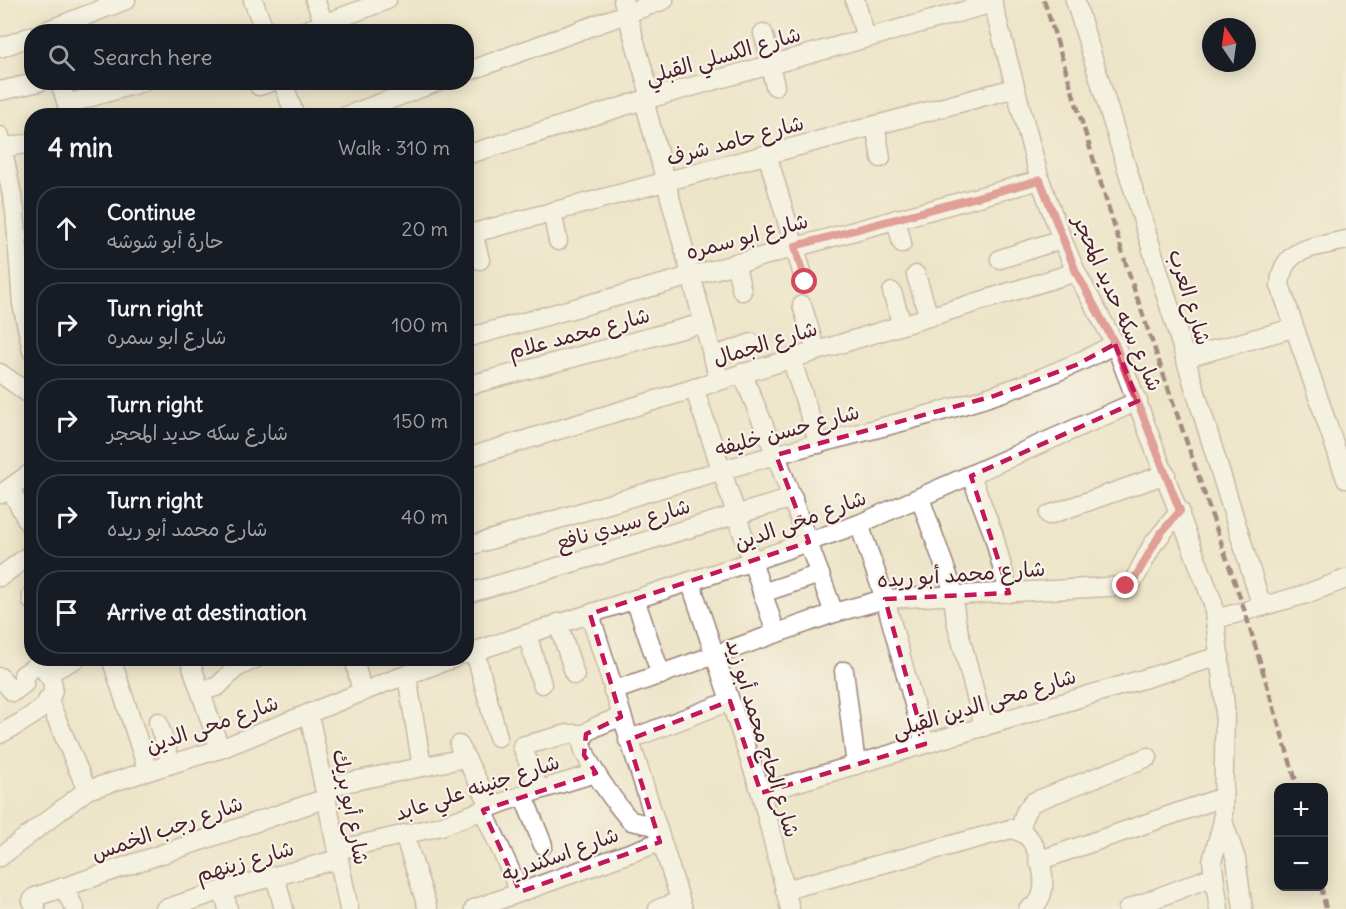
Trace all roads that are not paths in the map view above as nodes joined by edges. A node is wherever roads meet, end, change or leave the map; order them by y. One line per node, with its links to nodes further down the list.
1 (126, 0): 12 (street)
2 (253, 0): 13 (street)
3 (315, 0): 11 (street)
4 (387, 0): 10 (street)
5 (664, 0): 9 (street)
6 (855, 0): 15 (street)
7 (1075, 0): 72 (street, شارع العرب)
8 (993, 1): 15 (street, شارع الكسلي القبلي); 22 (street, شارع سكه حديد المحجر)
9 (625, 7): 19 (street); 28 (street)
10 (341, 8): 11 (street)
11 (324, 23)
12 (64, 24)
13 (262, 24)
14 (763, 33): 18 (street)
15 (866, 38): 18 (street, شارع الكسلي القبلي)
16 (24, 39): 17 (street)
17 (0, 48)
18 (771, 65): 21 (street); 28 (street, شارع الكسلي القبلي)
19 (474, 69)
20 (24, 86): 27 (street)
21 (775, 86)
22 (1015, 88): 33 (street, شارع حامد شرف); 39 (street, شارع سكه حديد المحجر)
23 (63, 90): 29 (street)
24 (122, 90): 30 (street)
25 (286, 90): 31 (street)
26 (415, 90): 32 (street)
27 (0, 92)
28 (648, 99): 36 (street, شارع الكسلي القبلي); 40 (street)
29 (68, 108)
30 (74, 108)
31 (292, 108)
32 (367, 108)
33 (875, 125): 37 (street, شارع حامد شرف); 38 (street)
34 (24, 143): 35 (street)
35 (1, 144): 41 (street)
36 (474, 153)
37 (767, 154): 40 (street, شارع حامد شرف); 51 (street)
38 (881, 158)
39 (1040, 180): 43 (street, شارع ابو سمره); 45 (street, شارع سكه حديد المحجر)
40 (666, 182): 42 (street, شارع حامد شرف); 56 (street)
41 (23, 208): 49 (street)
42 (552, 212): 44 (street, شارع حامد شرف); 47 (street)
43 (896, 219): 48 (street); 51 (street, شارع ابو سمره)
44 (474, 233)
45 (1062, 239): 52 (street); 55 (street, شارع سكه حديد المحجر)
46 (1346, 240): 65 (street)
47 (558, 241)
48 (902, 243)
49 (24, 244)
50 (474, 244): 53 (street)
51 (795, 246): 54 (street, شارع ابو سمره); 58 (street)
52 (1000, 259)
53 (480, 260)
54 (735, 263): 56 (street, شارع ابو سمره); 59 (street)
55 (1076, 272): 62 (street, شارع الجمال); 68 (street, شارع سكه حديد المحجر)
56 (691, 275): 63 (street); 66 (street, شارع ابو سمره)
57 (916, 275): 62 (street)
58 (805, 282)
59 (742, 291)
60 (892, 292): 64 (street)
61 (802, 306): 69 (street)
62 (928, 317): 64 (street, شارع الجمال)
63 (704, 323): 70 (street); 76 (street, شارع محمد علام)
64 (902, 325): 69 (street, شارع الجمال)
65 (1293, 328): 72 (street); 80 (street)
66 (474, 336)
67 (752, 343): 70 (street)
68 (1115, 344): 79 (street, شارع سكه حديد المحجر); 81 (street, شارع حسن خليفه)
69 (816, 351): 71 (street, شارع الجمال)
70 (712, 357): 75 (street)
71 (791, 358): 74 (street, شارع الجمال); 81 (street)
72 (1185, 358): 111 (street, شارع العرب)
73 (0, 373): 78 (street)
74 (742, 373): 75 (street, شارع الجمال); 82 (street)
75 (719, 380): 77 (street, شارع الجمال)
76 (474, 384)
77 (694, 388): 83 (street, شارع الجمال); 84 (street)
78 (24, 390)
79 (1138, 401): 85 (street, شارع سكه حديد المحجر); 86 (street, شارع محى الدين)
80 (1338, 432): 88 (street)
81 (819, 444): 82 (street, شارع حسن خليفه)
82 (776, 455): 84 (street, شارع حسن خليفه); 90 (street)
83 (474, 456)
84 (722, 470): 93 (street); 98 (street, شارع حسن خليفه)
85 (1166, 474): 92 (street, شارع سكه حديد المحجر); 94 (street)
86 (971, 476): 91 (street, شارع محى الدين); 107 (street)
87 (24, 478): 89 (street)
88 (1346, 479)
89 (5, 491): 95 (street)
90 (793, 498): 93 (street, شارع سيدي نافع); 97 (street)
91 (920, 498): 96 (street, شارع محى الدين); 108 (street)
92 (1180, 511): 107 (street, شارع محمد أبو ريده); 114 (street, شارع سكه حديد المحجر)
93 (737, 514): 100 (street); 105 (street, شارع سيدي نافع)
94 (1049, 515)
95 (24, 518)
96 (859, 524): 97 (street, شارع محى الدين); 110 (street)
97 (809, 542): 100 (street, شارع محى الدين); 101 (street)
98 (474, 545)
99 (24, 559): 102 (street)
100 (753, 561): 104 (street, شارع محى الدين); 106 (street)
101 (820, 573): 106 (street); 112 (street)
102 (0, 577)
103 (1346, 579): 111 (street)
104 (690, 581): 109 (street, شارع محى الدين); 119 (street, شارع الحاج محمد أبو زيد)
105 (474, 592)
106 (762, 593): 116 (street)
107 (1009, 593): 108 (street, شارع محمد أبو ريده)
108 (953, 597): 110 (street, شارع محمد أبو ريده); 143 (street)
109 (635, 599): 113 (street, شارع محى الدين); 131 (street)
110 (885, 599): 112 (street, شارع محمد أبو ريده); 148 (street)
111 (1262, 607): 114 (street)
112 (834, 613): 116 (street, شارع محمد أبو ريده)
113 (590, 614): 115 (street, شارع محى الدين); 135 (street)
114 (1216, 619): 120 (street, شارع سكه حديد المحجر)
115 (558, 623): 117 (street, شارع محى الدين); 130 (street)
116 (776, 633): 119 (street, شارع محمد أبو ريده)
117 (527, 634): 118 (street, شارع محى الدين); 134 (street)
118 (474, 651)
119 (714, 656): 131 (street, شارع محمد أبو ريده); 139 (street, شارع الحاج محمد أبو زيد)
120 (1220, 656): 143 (street, شارع محى الدين القبلى); 160 (street, شارع سكه حديد المحجر)
121 (474, 662): 146 (street)
122 (40, 666): 133 (street)
123 (43, 666): 138 (street)
124 (114, 666): 154 (street)
125 (192, 666): 136 (street)
126 (240, 666): 136 (street)
127 (356, 666): 137 (street)
128 (433, 666): 132 (street, شارع محى الدين)
129 (844, 671): 152 (street)
130 (575, 675)
131 (661, 675): 135 (street, شارع محمد أبو ريده)
132 (407, 676): 137 (street, شارع محى الدين); 153 (street)
133 (0, 677)
134 (542, 684)
135 (613, 691): 141 (street)
136 (201, 692): 149 (street)
137 (362, 692): 140 (street, شارع محى الدين)
138 (48, 699): 144 (street); 156 (street)
139 (730, 701): 147 (street); 159 (street, شارع الحاج محمد أبو زيد)
140 (309, 714): 149 (street, شارع محى الدين); 157 (street, شارع أبو بريك)
141 (621, 717): 145 (street); 147 (street)
142 (158, 722): 151 (street)
143 (984, 727): 148 (street, شارع محى الدين القبلى)
144 (0, 734)
145 (586, 734): 155 (street); 158 (street)
146 (498, 738)
147 (628, 740): 165 (street)
148 (925, 744): 152 (street, شارع محى الدين القبلى)
149 (220, 748): 151 (street, شارع محى الدين)
150 (1148, 757): 163 (street)
151 (171, 764): 154 (street, شارع محى الدين)
152 (856, 765): 159 (street, شارع محى الدين القبلى)
153 (422, 767): 157 (street, شارع رجب الخمس); 161 (street, شارع رجب الخمس)
154 (148, 771): 156 (street, شارع محى الدين)
155 (596, 773): 158 (street, شارع جنينه علي عابد); 165 (street)
156 (87, 790): 168 (street, شارع محى الدين)
157 (326, 793): 167 (street, شارع أبو بريك); 172 (street, شارع رجب الخمس)
158 (531, 793): 161 (street, شارع جنينه علي عابد); 166 (street)
159 (760, 793): 174 (street, شارع الحاج محمد أبو زيد)
160 (1223, 797): 162 (street, شارع سكه حديد المحجر); 169 (street)
161 (487, 809): 164 (street, شارع جنينه علي عابد); 175 (street)
162 (1223, 821): 171 (street); 190 (street)
163 (1022, 832): 169 (street); 174 (street)
164 (404, 834): 167 (street, شارع جنينه علي عابد); 184 (street)
165 (658, 834): 175 (street, شارع اسكندريه); 176 (street)
166 (543, 845)
167 (338, 855): 170 (street, شارع زينهم); 183 (street, شارع أبو بريك)
168 (0, 857)
169 (1038, 861): 177 (street)
170 (275, 876): 173 (street, شارع زينهم); 182 (street)
171 (1214, 876): 188 (street); 189 (street)
172 (63, 887): 178 (street, شارع رجب الخمس); 179 (street)
173 (223, 890): 180 (street, شارع زينهم); 181 (street)
174 (785, 890): 187 (street, شارع الحاج محمد أبو زيد)
175 (520, 892): 185 (street, شارع اسكندريه)
176 (682, 905): 186 (street)
177 (1040, 906)
178 (36, 909)
179 (75, 909)
180 (165, 909)
181 (228, 909)
182 (284, 909)
183 (349, 909)
184 (428, 909)
185 (474, 909)
186 (658, 909)
187 (790, 909)
188 (1128, 909)
189 (1219, 909)
190 (1243, 909)

